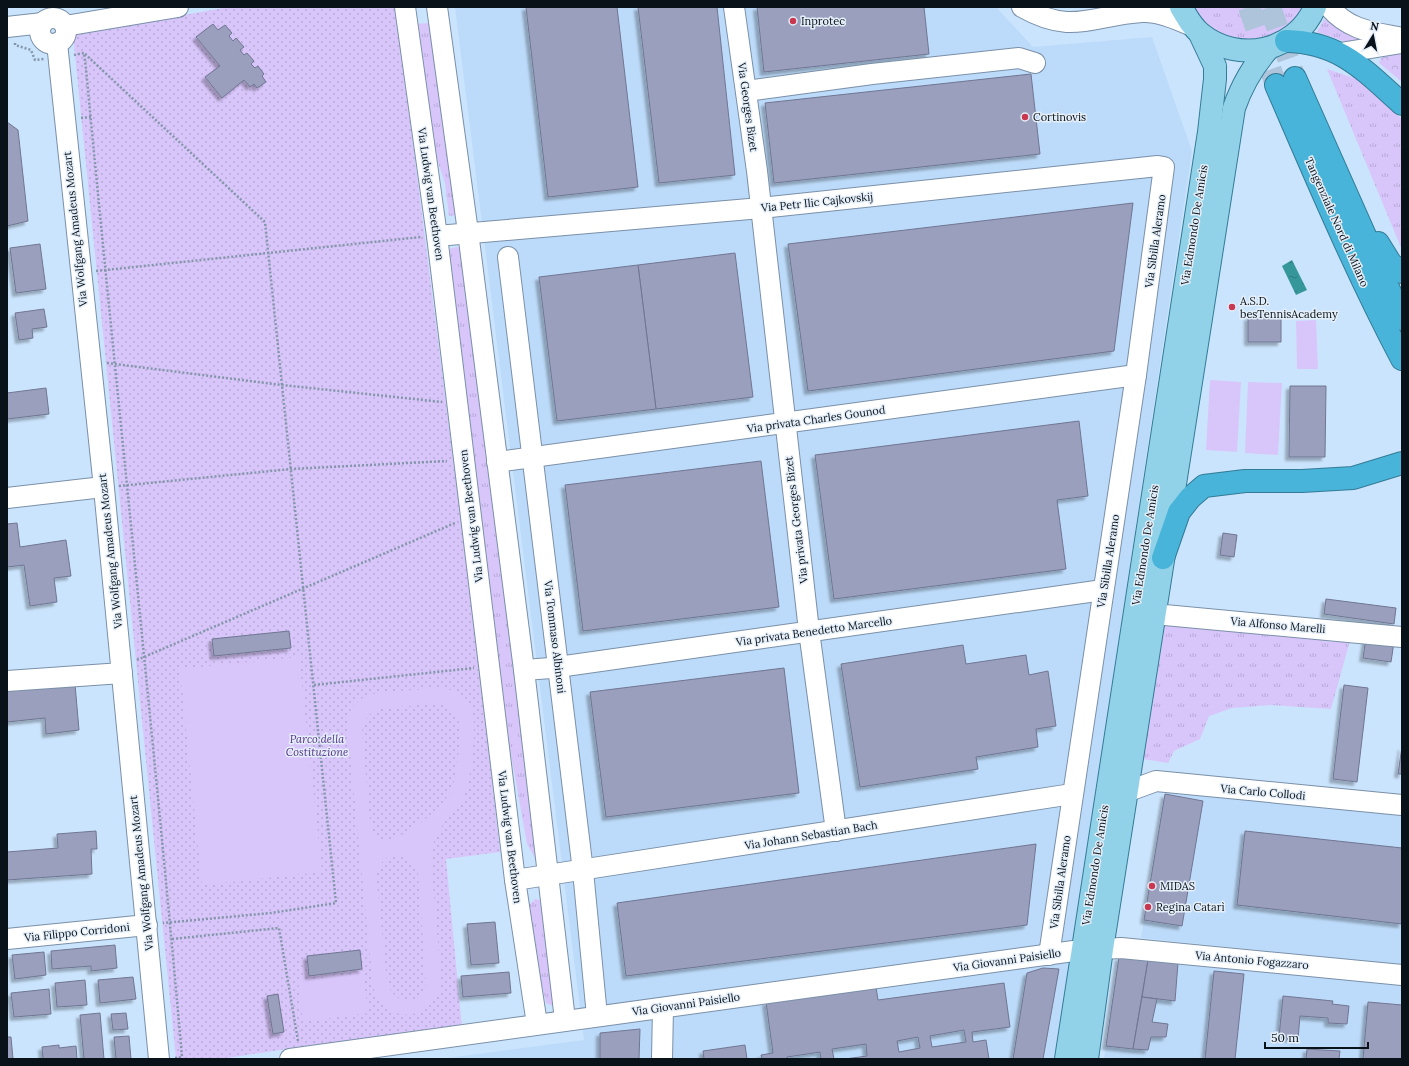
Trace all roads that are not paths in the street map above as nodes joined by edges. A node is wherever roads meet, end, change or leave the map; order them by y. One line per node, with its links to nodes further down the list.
1 (178, 7): 12 (street)
2 (405, 7): 24 (street, Via Ludwig van Beethoven)
3 (437, 7): 23 (street)
4 (734, 7): 18 (street, Via Georges Bizet)
5 (1022, 7): 9 (street)
6 (1181, 7): 10 (main road, Via Edmondo De Amicis)
7 (1315, 7): 15 (main road, Via Edmondo De Amicis)
8 (1329, 7): 13 (street)
9 (1145, 9): 10 (street)
10 (1196, 30): 15 (main road); 54 (main road, Via Edmondo De Amicis)
11 (9, 31): 12 (street)
12 (53, 37): 34 (street, Via Wolfgang Amadeus Mozart)
13 (1402, 38)
14 (1402, 43): 16 (street)
15 (1277, 45): 16 (highway); 36 (main road, Via Edmondo De Amicis)
16 (1340, 53): 19 (highway)
17 (1035, 63): 18 (street)
18 (746, 92): 22 (street, Via Georges Bizet)
19 (1402, 104)
20 (1164, 167): 22 (street, Via Petr Ilic Cajkovskij); 29 (street, Via Sibilla Aleramo)
21 (1338, 176): 26 (highway); 27 (highway, Tangenziale Nord di Milano); 28 (highway, Tangenziale Nord di Milano)
22 (761, 208): 23 (street, Via Petr Ilic Cajkovskij); 30 (street, Via privata Georges Bizet)
23 (468, 232): 24 (street, Via Petr Ilic Cajkovskij); 32 (street)
24 (437, 236): 51 (street, Via Ludwig van Beethoven)
25 (508, 257): 31 (street, Via Tommaso Albinoni)
26 (1402, 272)
27 (1402, 319)
28 (1402, 359)
29 (1136, 375): 30 (street, Via privata Charles Gounod); 37 (street, Via Sibilla Aleramo)
30 (784, 423): 31 (street, Via privata Charles Gounod); 39 (street, Via privata Georges Bizet)
31 (532, 457): 32 (street, Via privata Charles Gounod); 41 (street, Via Tommaso Albinoni)
32 (497, 462): 43 (street)
33 (1402, 463): 36 (highway)
34 (103, 487): 35 (street); 42 (street, Via Wolfgang Amadeus Mozart)
35 (7, 498)
36 (1163, 558): 38 (main road, Via Edmondo De Amicis)
37 (1103, 590): 39 (street, Via privata Benedetto Marcello); 46 (street, Via Sibilla Aleramo)
38 (1154, 614): 40 (street, Via Alfonso Marelli); 45 (main road, Via Edmondo De Amicis)
39 (809, 632): 41 (street, Via privata Benedetto Marcello); 48 (street, Via privata Georges Bizet)
40 (1402, 637)
41 (558, 667): 43 (street, Via privata Benedetto Marcello); 49 (street, Via Tommaso Albinoni)
42 (121, 668): 44 (street); 52 (street, Via Wolfgang Amadeus Mozart)
43 (524, 670): 50 (street)
44 (7, 681)
45 (1126, 792): 47 (street, Via Carlo Collodi); 54 (main road, Via Edmondo De Amicis)
46 (1072, 794): 48 (street, Via Johann Sebastian Bach); 55 (street, Via Sibilla Aleramo)
47 (1402, 805)
48 (836, 831): 49 (street, Via Johann Sebastian Bach)
49 (583, 870): 50 (street, Via Johann Sebastian Bach); 58 (street, Via Tommaso Albinoni)
50 (549, 876): 51 (street, Via Johann Sebastian Bach); 59 (street)
51 (515, 880): 60 (street, Via Ludwig van Beethoven)
52 (146, 925): 53 (street, Via Filippo Corridoni); 63 (street, Via Wolfgang Amadeus Mozart)
53 (7, 939)
54 (1092, 950): 55 (street, Via Giovanni Paisiello); 56 (street, Via Antonio Fogazzaro); 65 (main road, Via Edmondo De Amicis); 66 (main road, Via Edmondo De Amicis)
55 (1049, 955): 57 (street, Via Giovanni Paisiello)
56 (1402, 975)
57 (662, 1008): 58 (street, Via Giovanni Paisiello); 64 (street)
58 (597, 1016): 59 (street, Via Giovanni Paisiello)
59 (565, 1020): 60 (street, Via Giovanni Paisiello)
60 (537, 1024): 61 (street, Via Giovanni Paisiello)
61 (353, 1055): 62 (street, Via Giovanni Paisiello)
62 (295, 1058)
63 (159, 1059)
64 (662, 1059)
65 (1066, 1059)
66 (1087, 1059)

